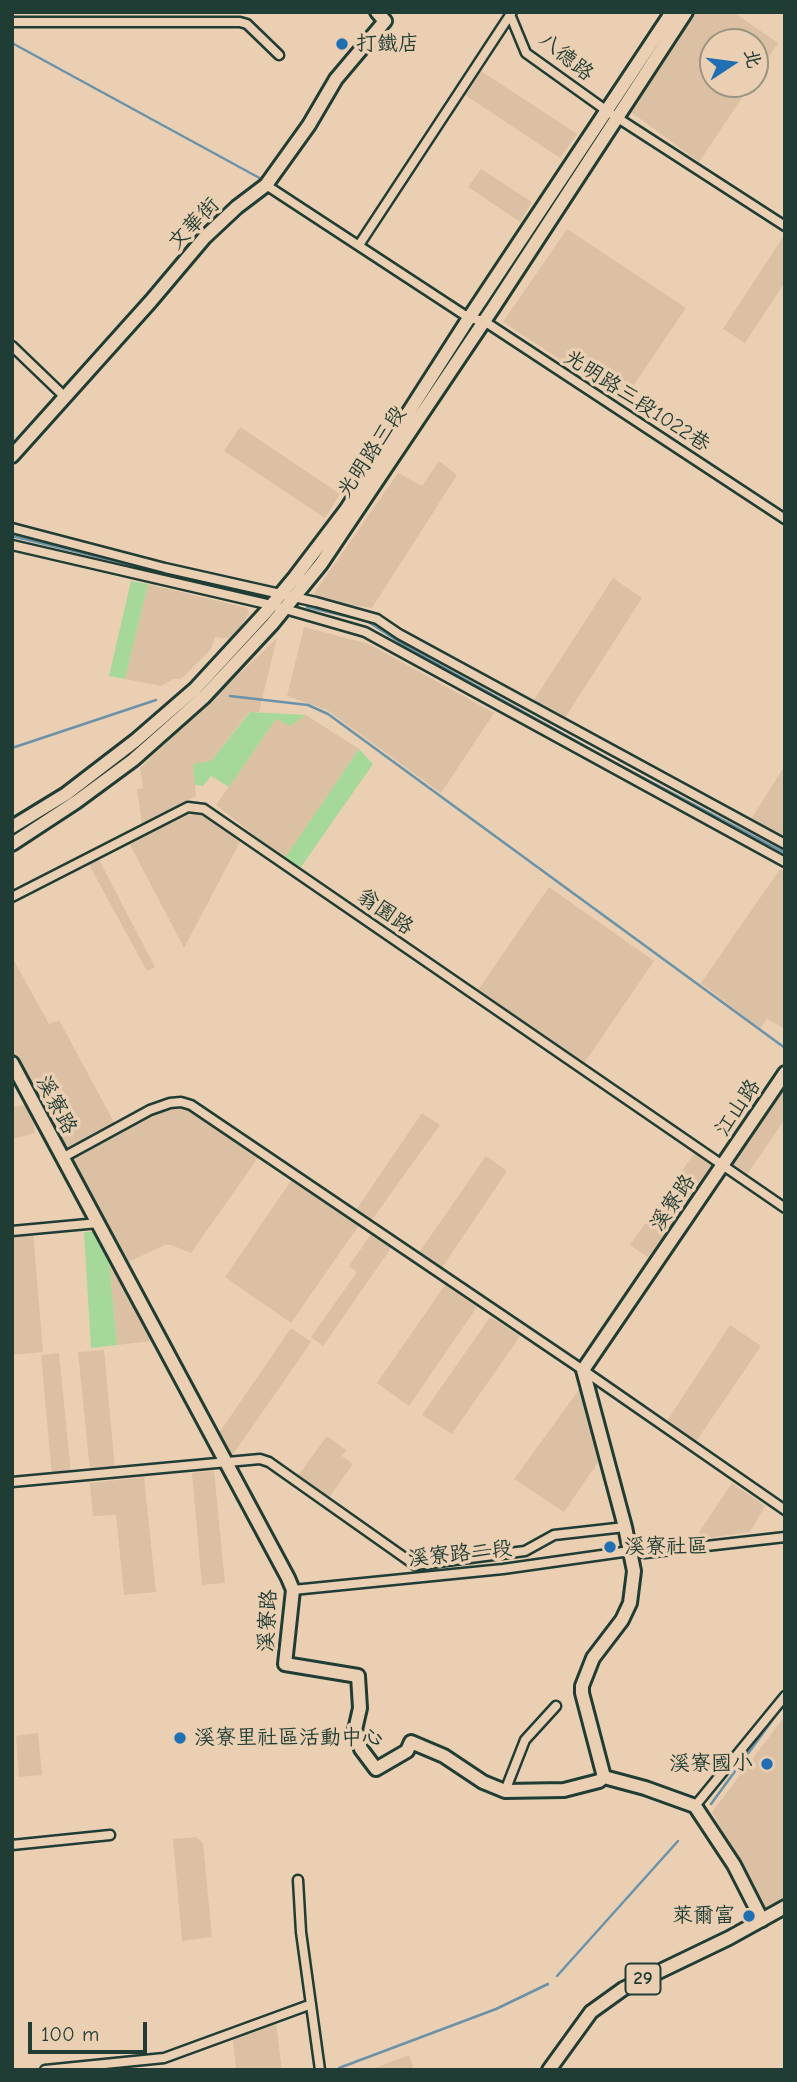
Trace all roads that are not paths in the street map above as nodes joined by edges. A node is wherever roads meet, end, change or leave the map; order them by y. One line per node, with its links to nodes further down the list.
1 (377, 12): 8 (street, 文華街)
2 (672, 12): 7 (street, 光明路三段)
3 (686, 12): 7 (street, 光明路三段)
4 (510, 13): 7 (street, 八德路); 10 (street)
5 (12, 22): 6 (street)
6 (279, 55)
7 (612, 114): 9 (street, 八德路); 11 (street, 光明路三段); 12 (street, 光明路三段)
8 (268, 183): 10 (street); 14 (street, 文華街)
9 (785, 226)
10 (361, 243): 11 (street)
11 (469, 318): 12 (street, 光明路三段1022巷); 19 (street, 光明路三段)
12 (484, 321): 16 (street, 光明路三段1022巷); 20 (street, 光明路三段)
13 (12, 346): 14 (street)
14 (65, 397): 15 (street, 文華街)
15 (12, 456)
16 (785, 519)
17 (12, 528): 19 (street)
18 (12, 545): 21 (street)
19 (280, 594): 20 (street); 21 (street, 光明路三段)
20 (294, 597): 21 (street, 光明路三段); 24 (street)
21 (278, 607): 22 (street, 光明路三段); 23 (street, 光明路三段); 25 (street)
22 (12, 827)
23 (12, 844)
24 (785, 844)
25 (785, 862)
26 (12, 897): 30 (street, 翁園路)
27 (12, 1063): 29 (street, 溪寮路)
28 (785, 1073): 30 (street, 江山路)
29 (62, 1158): 32 (street, 溪寮路); 34 (street)
30 (722, 1165): 31 (street, 翁園路); 34 (street, 溪寮路)
31 (785, 1208)
32 (98, 1223): 33 (street); 35 (street, 溪寮路)
33 (12, 1231)
34 (583, 1370): 37 (street); 38 (street)
35 (226, 1461): 36 (street); 38 (street); 41 (street, 溪寮路)
36 (12, 1482)
37 (785, 1510)
38 (625, 1527): 40 (street)
39 (785, 1537): 40 (street, 溪寮路二段)
40 (630, 1550): 41 (street, 溪寮路二段); 44 (street)
41 (293, 1590): 45 (street, 溪寮路)
42 (785, 1696): 46 (street)
43 (556, 1706): 45 (street)
44 (604, 1777): 45 (street, 溪寮路); 46 (street)
45 (505, 1791)
46 (695, 1806): 51 (street)
47 (110, 1835): 48 (street)
48 (12, 1845)
49 (298, 1880): 52 (street)
50 (785, 1907): 51 (street, 29)
51 (762, 1920): 55 (street, 29)
52 (309, 2005): 53 (street); 54 (street)
53 (46, 2070)
54 (320, 2070)
55 (549, 2070)

